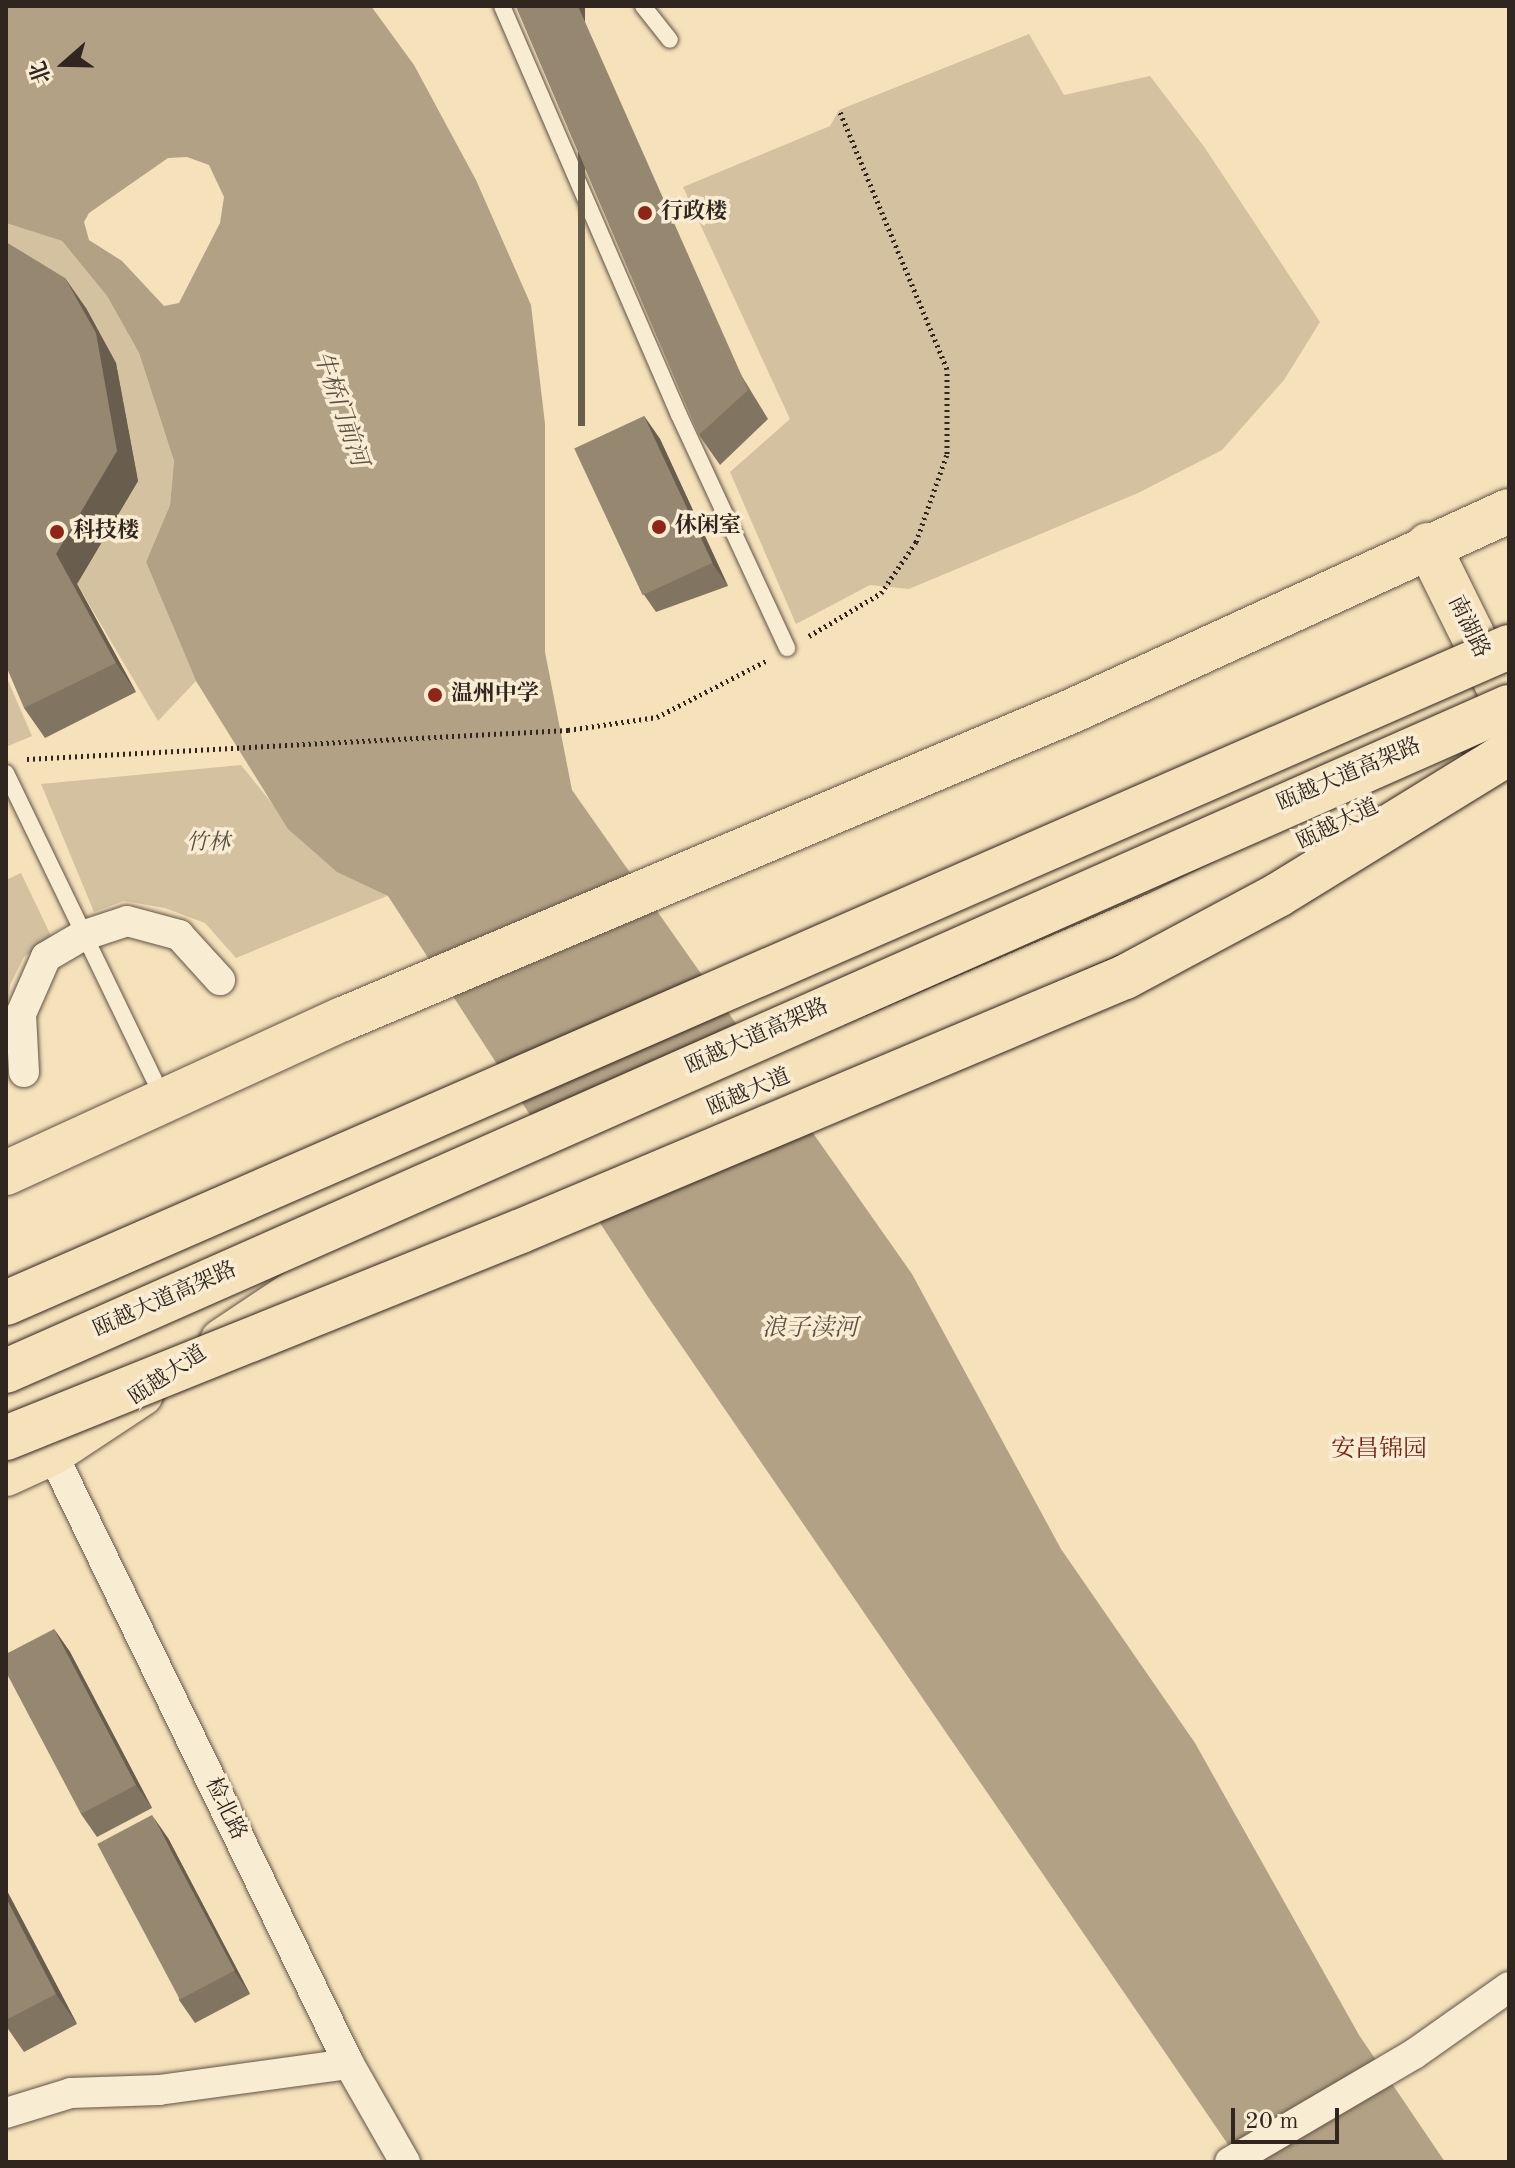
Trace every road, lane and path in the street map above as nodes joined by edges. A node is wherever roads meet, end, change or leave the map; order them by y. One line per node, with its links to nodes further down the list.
1 (502, 6): 8 (lane)
2 (643, 6): 3 (lane)
3 (670, 40)
4 (839, 110): 8 (path)
5 (1509, 511): 6 (main road)
6 (1428, 545): 9 (main road, 南湖路); 18 (main road)
7 (1509, 647): 19 (main road, bridge)
8 (787, 648): 12 (path)
9 (1509, 708): 20 (main road, 瓯越大道高架路, bridge)
10 (1509, 742): 22 (main road, 瓯越大道)
11 (1509, 753): 21 (main road, bridge)
12 (21, 759)
13 (6, 773): 14 (lane)
14 (82, 936): 15 (street); 16 (street); 17 (lane)
15 (220, 980)
16 (24, 1072)
17 (154, 1079)
18 (6, 1173)
19 (6, 1303)
20 (6, 1371)
21 (6, 1438)
22 (52, 1453): 23 (main road, 瓯越大道); 25 (street, 检北路)
23 (6, 1474)
24 (1509, 1987): 28 (street)
25 (349, 2064): 26 (street); 27 (street, 检北路)
26 (6, 2113)
27 (405, 2162)
28 (1230, 2162)

